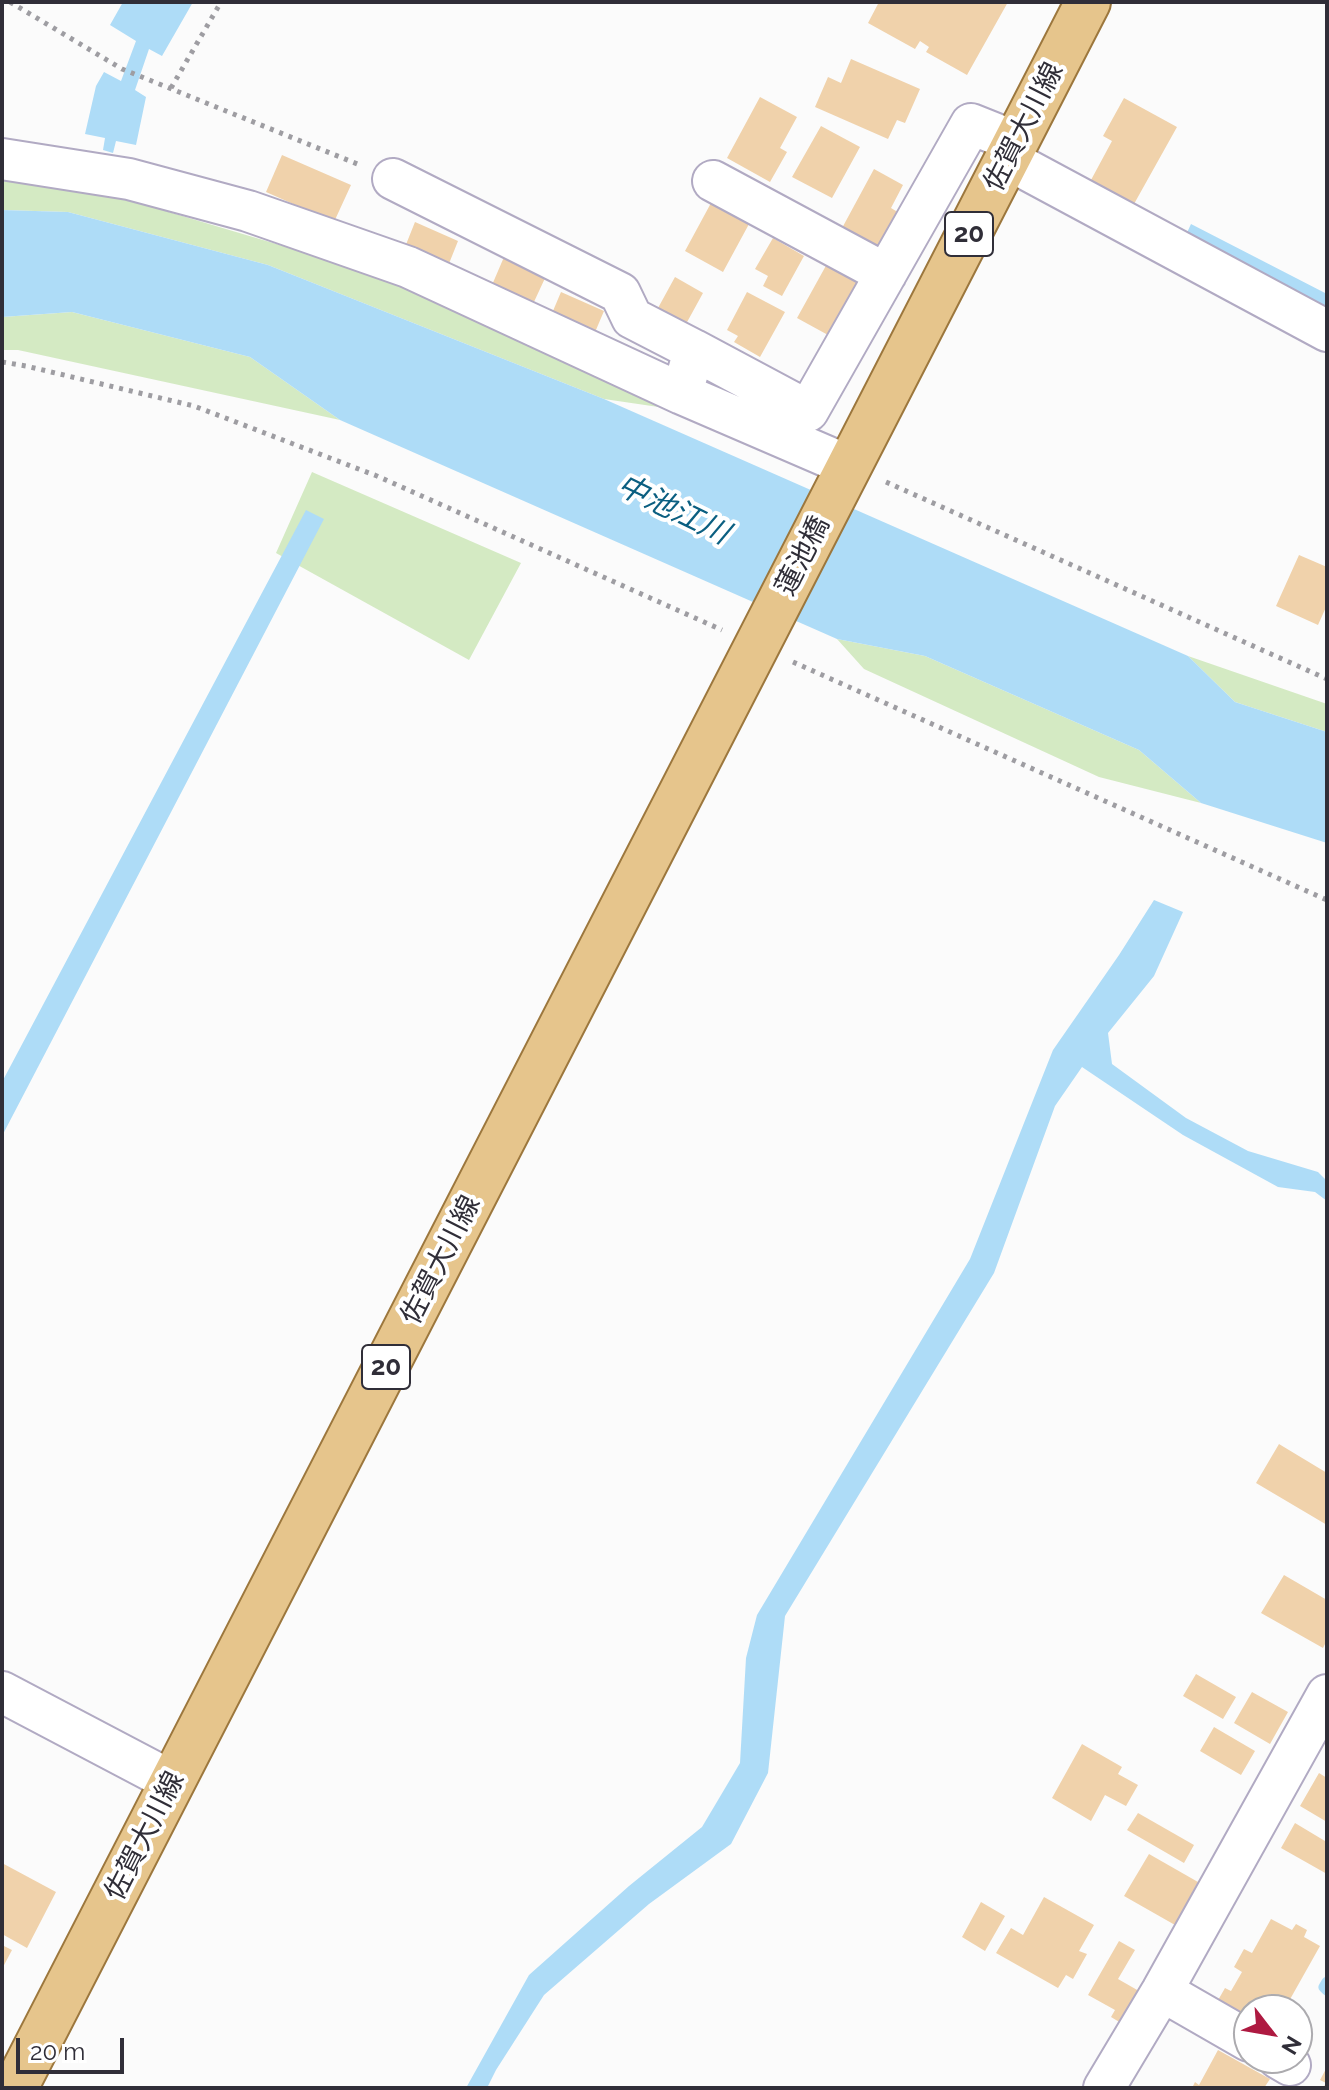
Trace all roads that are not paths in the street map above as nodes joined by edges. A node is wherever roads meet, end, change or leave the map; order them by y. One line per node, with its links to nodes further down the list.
1 (1088, 2): 2 (main road, 佐賀大川線 / 20)
2 (1012, 150): 6 (street); 7 (street); 10 (main road, 佐賀大川線 / 20)
3 (2, 159): 9 (street)
4 (393, 179): 8 (street)
5 (713, 181): 6 (street)
6 (886, 274): 8 (street)
7 (1327, 331)
8 (694, 350): 9 (street)
9 (682, 394): 10 (street)
10 (849, 466): 11 (main road, 蓮池橋 / 20)
11 (757, 646): 14 (main road, 佐賀大川線 / 20)
12 (2, 1692): 14 (street)
13 (1327, 1695): 15 (street)
14 (173, 1782): 17 (main road, 佐賀大川線 / 20)
15 (1162, 1991): 16 (street); 18 (street)
16 (1233, 2032)
17 (15, 2088)
18 (1104, 2088)

